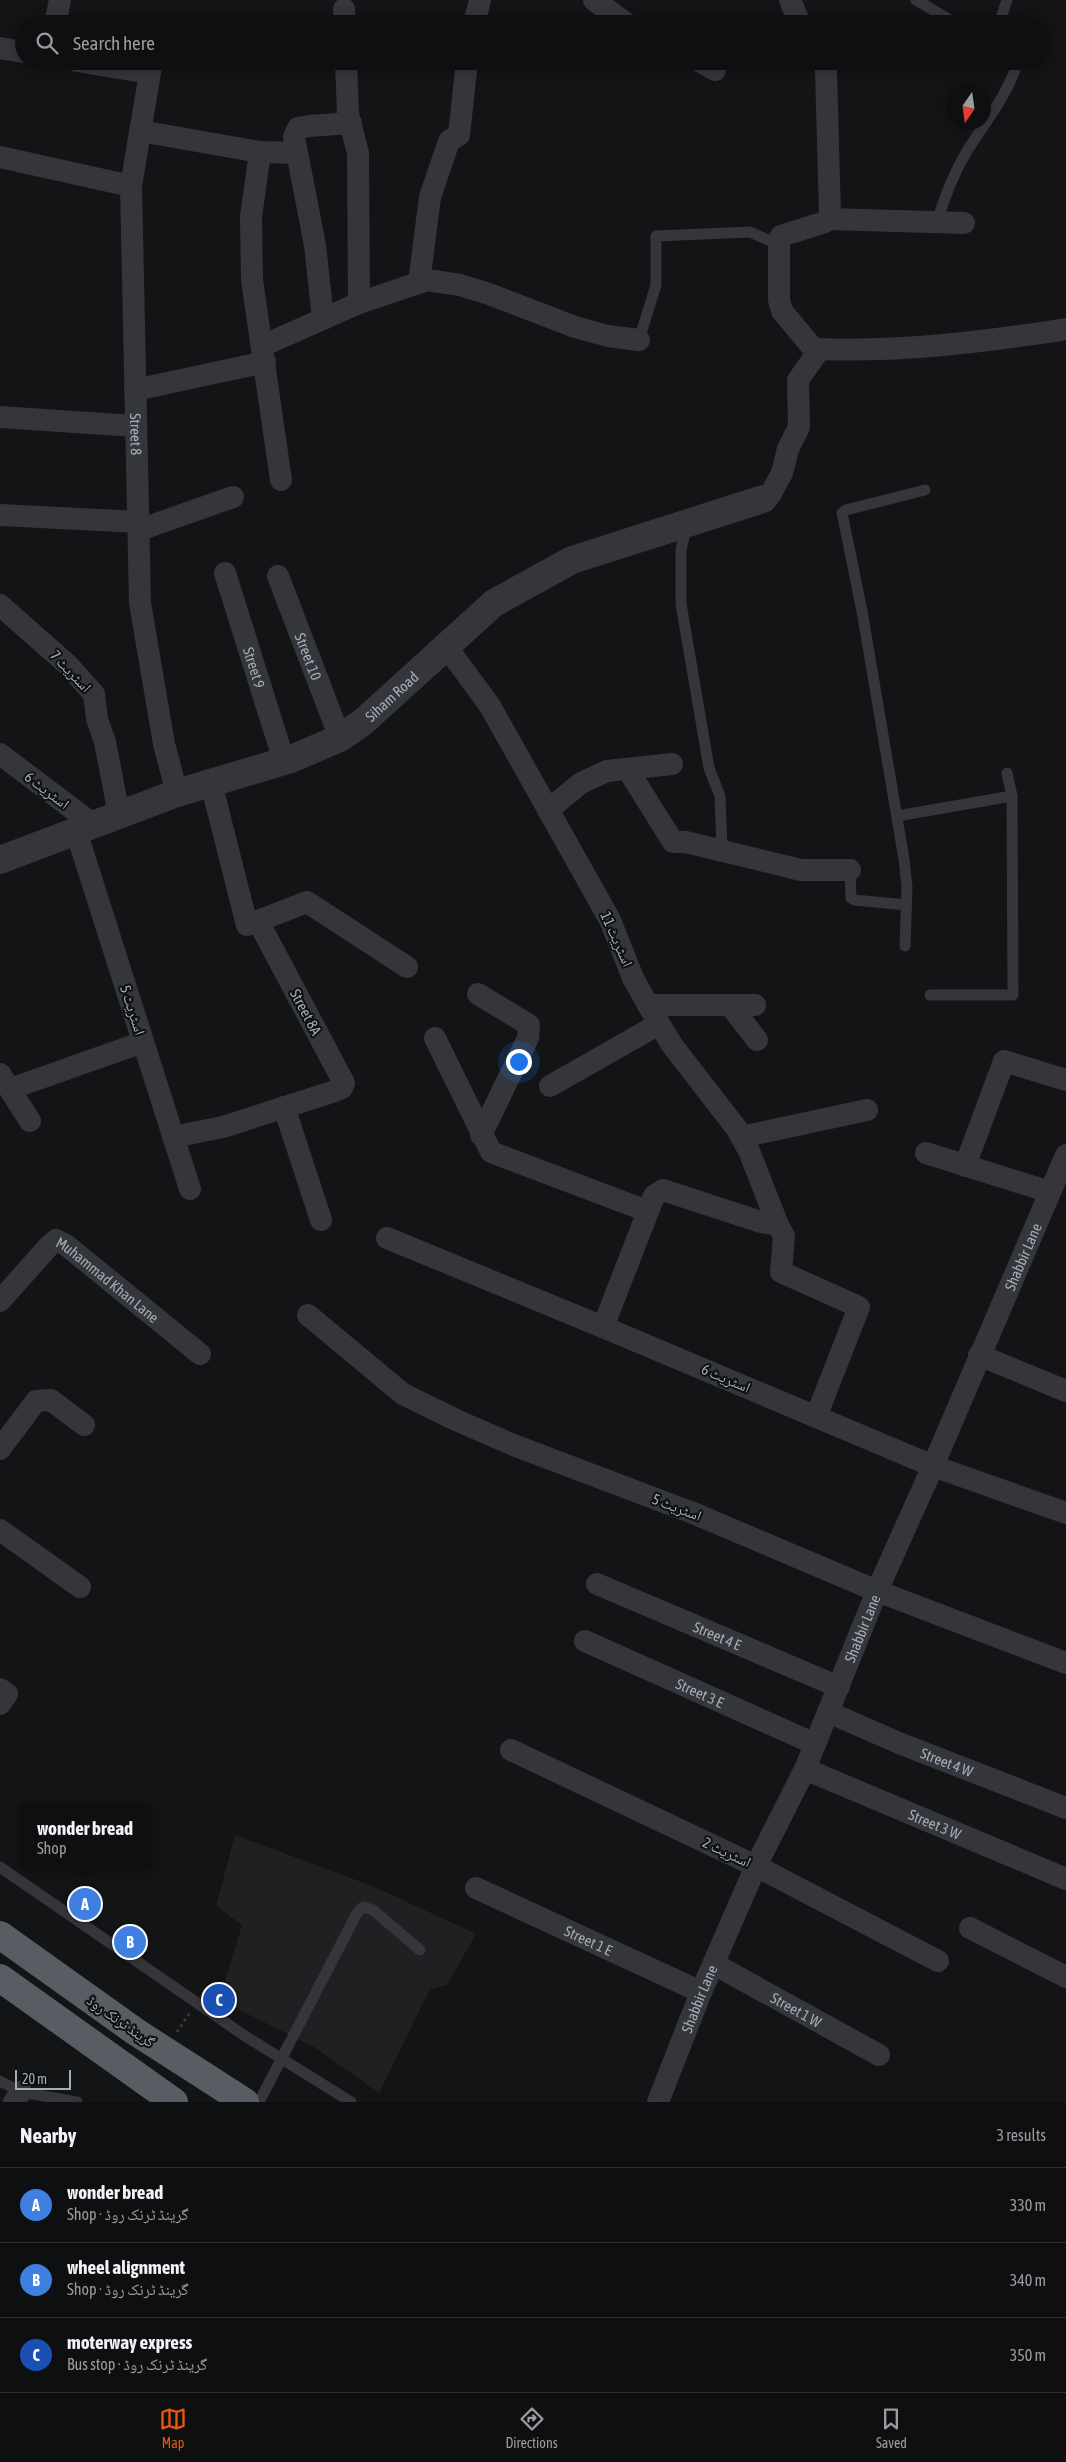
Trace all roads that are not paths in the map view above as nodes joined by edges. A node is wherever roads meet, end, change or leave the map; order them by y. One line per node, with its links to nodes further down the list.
1 (60, 0): 7 (street)
2 (480, 0): 8 (street)
3 (594, 0): 9 (street)
4 (790, 0): 10 (street)
5 (916, 0): 11 (lane)
6 (1007, 0): 12 (lane)
7 (57, 15)
8 (476, 15)
9 (615, 15)
10 (796, 15)
11 (942, 15)
12 (1002, 15)
13 (0, 48): 14 (street)
14 (15, 50)
15 (150, 70): 21 (street, Street 8)
16 (346, 70): 20 (street)
17 (466, 70): 30 (street)
18 (826, 70): 26 (street)
19 (1014, 70): 27 (lane)
20 (351, 123): 23 (street); 31 (street)
21 (140, 131): 22 (street); 25 (street, Street 8)
22 (260, 152): 23 (street); 36 (street)
23 (297, 153): 32 (street)
24 (0, 157): 25 (street)
25 (131, 186): 37 (street, Street 8)
26 (828, 219): 27 (street); 29 (street)
27 (937, 222): 28 (street)
28 (964, 222)
29 (779, 240): 34 (lane); 35 (street)
30 (419, 283): 31 (street); 34 (street)
31 (359, 303): 32 (street)
32 (323, 320): 36 (street)
33 (1066, 329): 35 (street)
34 (639, 340)
35 (817, 353): 43 (street)
36 (263, 354): 37 (street); 40 (street)
37 (135, 390): 39 (street, Street 8)
38 (0, 417): 39 (street)
39 (134, 426): 46 (street, Street 8)
40 (280, 480)
41 (925, 490): 62 (lane)
42 (233, 496): 46 (street)
43 (763, 499): 45 (street, Siham Road)
44 (0, 515): 46 (street)
45 (687, 522): 50 (street, Siham Road); 64 (lane)
46 (139, 526): 58 (street, Street 8)
47 (225, 574): 53 (street, Street 9)
48 (278, 576): 51 (street, Street 10)
49 (0, 605): 61 (street, اسٹریٹ 7)
50 (446, 646): 51 (street, Siham Road); 60 (street, اسٹریٹ 11)
51 (340, 738): 53 (street, Siham Road)
52 (0, 754): 63 (street, اسٹریٹ 6)
53 (284, 761): 57 (street, Siham Road)
54 (672, 764): 55 (street)
55 (628, 770): 60 (street); 64 (street)
56 (1007, 773): 59 (lane)
57 (211, 783): 58 (street, Siham Road); 68 (street)
58 (177, 793): 61 (street, Siham Road)
59 (1012, 796): 62 (lane); 72 (lane)
60 (548, 810): 75 (street, اسٹریٹ 11)
61 (119, 815): 63 (street, Siham Road)
62 (897, 816): 67 (lane)
63 (85, 828): 65 (street, Siham Road); 78 (street, اسٹریٹ 5)
64 (722, 850): 66 (street)
65 (0, 860)
66 (850, 870): 67 (lane)
67 (907, 905): 69 (lane)
68 (258, 921): 70 (street); 82 (street, Street 8A)
69 (905, 946)
70 (407, 967)
71 (478, 994): 85 (street)
72 (930, 995)
73 (730, 1005): 74 (street); 75 (street); 77 (street)
74 (755, 1005)
75 (653, 1015): 81 (street); 87 (street, اسٹریٹ 11)
76 (435, 1038): 85 (street)
77 (757, 1040)
78 (144, 1042): 80 (street); 86 (street, اسٹریٹ 5)
79 (1066, 1080): 90 (street)
80 (5, 1082): 84 (street)
81 (550, 1086)
82 (284, 1107): 86 (street, Street 8A); 94 (street)
83 (867, 1110): 87 (street)
84 (30, 1121)
85 (481, 1135): 93 (street)
86 (173, 1137): 91 (street, اسٹریٹ 5)
87 (741, 1137): 95 (street, اسٹریٹ 11)
88 (926, 1153): 90 (street)
89 (1066, 1155): 92 (street, Shabbir Lane)
90 (965, 1166): 92 (street)
91 (190, 1189)
92 (1050, 1192): 101 (street, Shabbir Lane)
93 (647, 1211): 95 (street); 99 (street)
94 (321, 1220)
95 (774, 1224): 103 (street, اسٹریٹ 11)
96 (387, 1238): 99 (street, اسٹریٹ 6)
97 (0, 1301): 100 (street, Muhammad Khan Lane)
98 (308, 1315): 111 (street, اسٹریٹ 5)
99 (603, 1327): 103 (street, اسٹریٹ 6)
100 (200, 1354)
101 (980, 1355): 102 (street); 106 (street, Shabbir Lane)
102 (1066, 1391)
103 (816, 1417): 106 (street, اسٹریٹ 6)
104 (84, 1425): 105 (street)
105 (0, 1449)
106 (933, 1466): 107 (street, اسٹریٹ 6); 111 (street, Shabbir Lane)
107 (1066, 1513)
108 (0, 1530): 110 (street)
109 (597, 1584): 114 (street, Street 4 E)
110 (80, 1587)
111 (877, 1591): 113 (street, اسٹریٹ 5); 114 (street, Shabbir Lane)
112 (585, 1641): 118 (street, Street 3 E)
113 (1066, 1663)
114 (839, 1686): 117 (street, Shabbir Lane)
115 (0, 1689): 116 (street)
116 (0, 1704)
117 (828, 1712): 118 (street, Shabbir Lane); 121 (street, Street 4 W)
118 (815, 1744): 120 (street, Shabbir Lane)
119 (511, 1750): 122 (street, اسٹریٹ 2)
120 (805, 1769): 122 (street, Shabbir Lane); 124 (street, Street 3 W)
121 (1066, 1808)
122 (756, 1866): 129 (street, اسٹریٹ 2); 130 (street, Shabbir Lane)
123 (0, 1867): 135 (lane)
124 (1066, 1879)
125 (476, 1888): 133 (street, Street 1 E)
126 (970, 1928): 131 (street)
127 (0, 1935): 140 (highway, گرینڈ ٹرنک روڈ)
128 (420, 1950): 135 (lane)
129 (938, 1961)
130 (714, 1964): 133 (street, Shabbir Lane); 134 (street, Street 1 W)
131 (1066, 1977)
132 (0, 1978): 139 (highway)
133 (702, 1992): 143 (street, Shabbir Lane)
134 (879, 2055)
135 (282, 2059): 141 (lane); 142 (lane)
136 (0, 2081): 137 (lane)
137 (17, 2097): 138 (lane)
138 (76, 2102)
139 (174, 2102)
140 (245, 2102)
141 (259, 2102)
142 (351, 2102)
143 (658, 2102)

